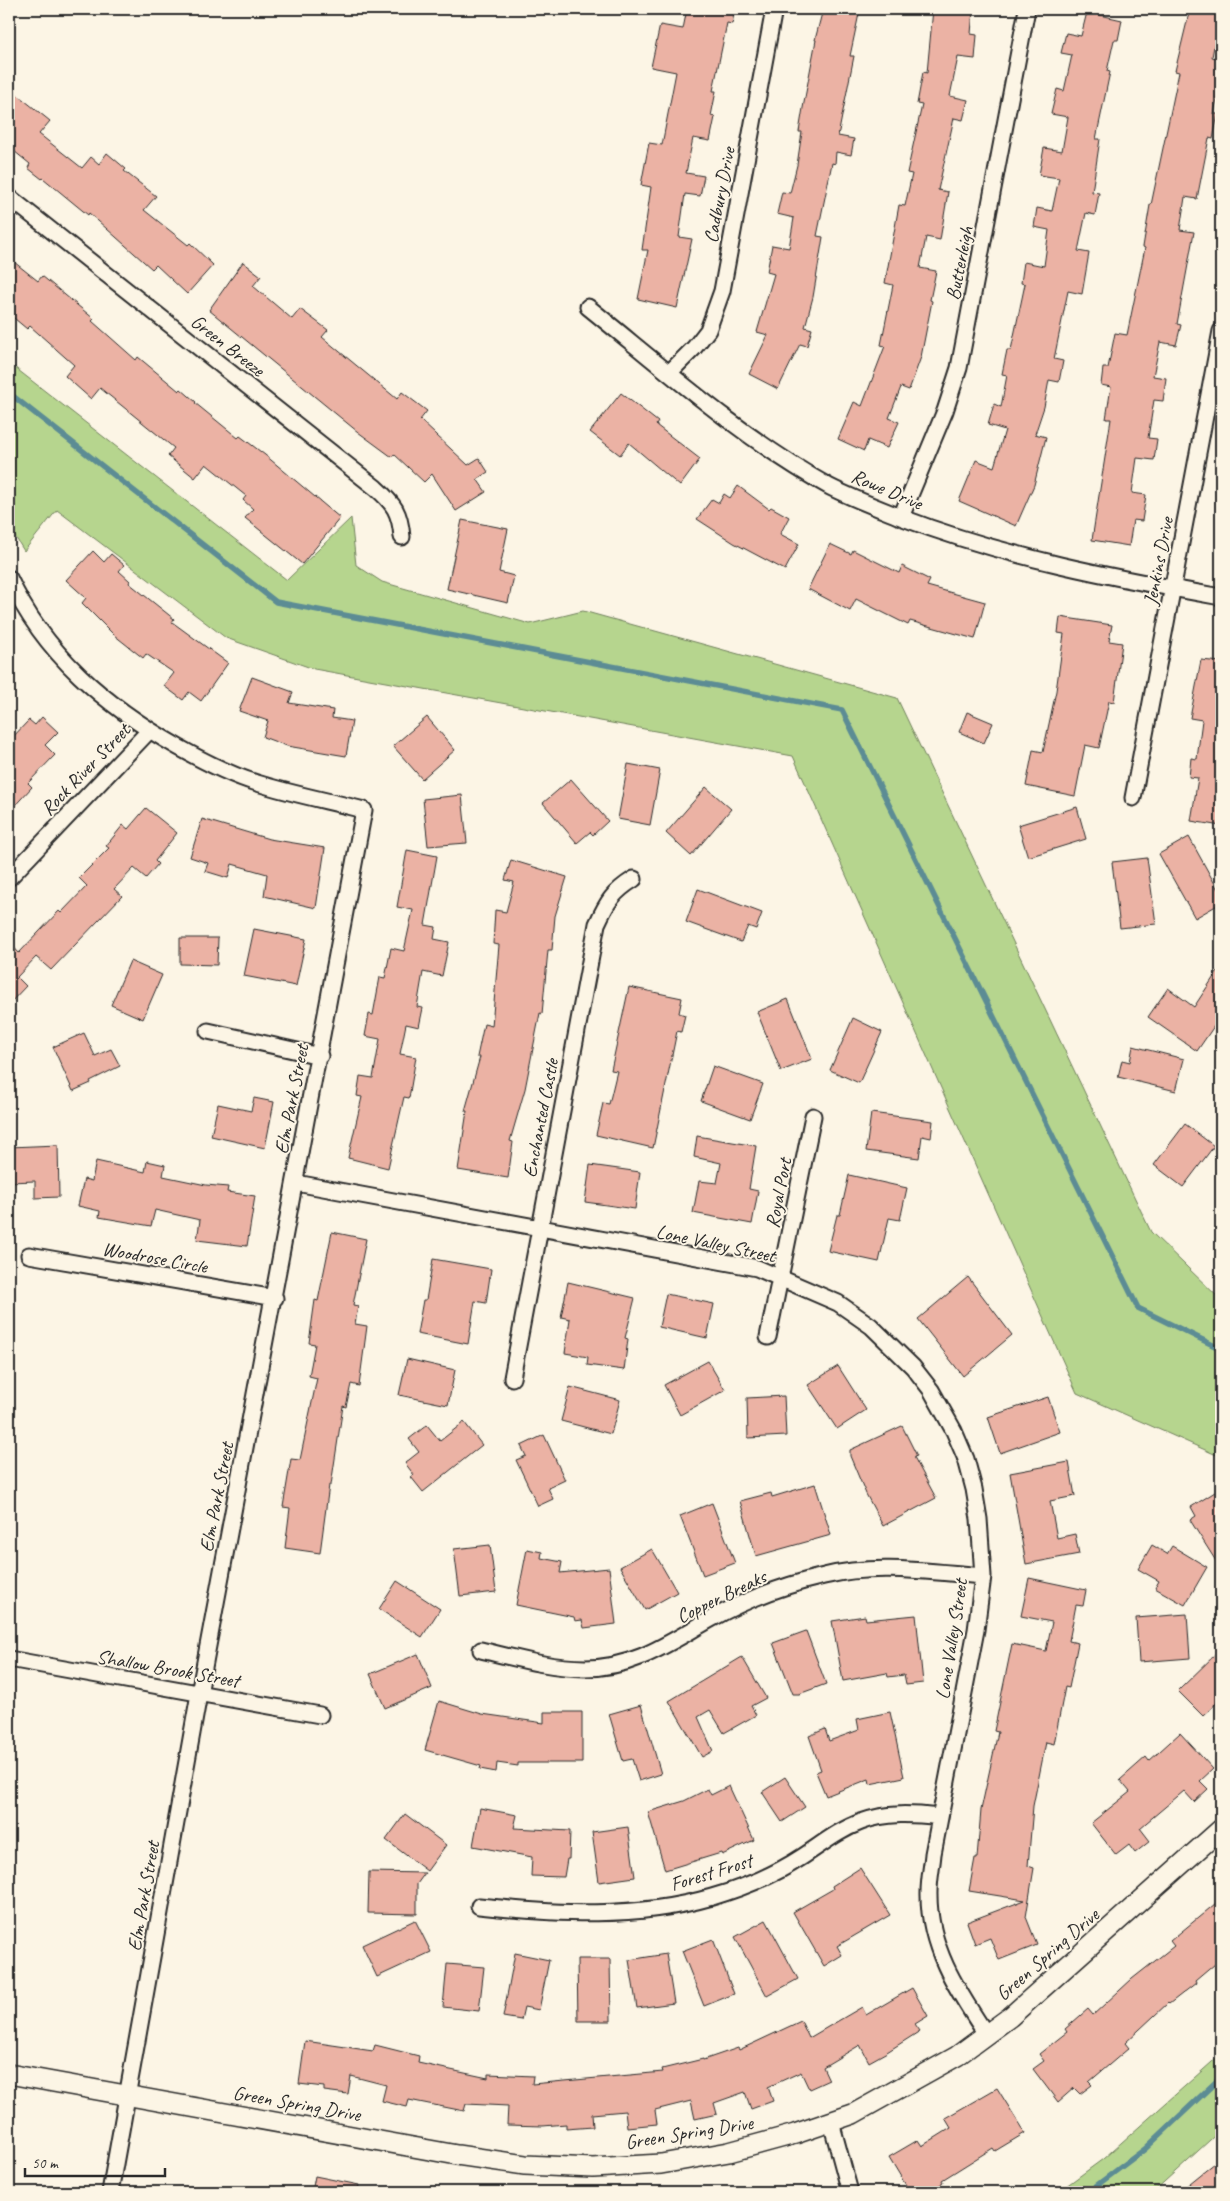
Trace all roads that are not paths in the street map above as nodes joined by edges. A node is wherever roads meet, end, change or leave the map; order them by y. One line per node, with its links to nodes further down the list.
1 (774, 9): 6 (street, Cadbury Drive)
2 (1027, 9): 7 (street, Butterleigh)
3 (9, 197): 8 (street, Green Breeze)
4 (588, 307): 6 (street, Rowe Drive)
5 (1221, 331): 10 (street, Jenkins Drive)
6 (670, 373): 7 (street, Rowe Drive)
7 (901, 517): 10 (street, Rowe Drive)
8 (402, 537)
9 (9, 578): 12 (street)
10 (1173, 589): 11 (street, Rowe Drive); 13 (street, Jenkins Drive)
11 (1221, 598)
12 (149, 731): 14 (street, Rock River Street); 17 (street, Elm Park Street)
13 (1133, 798)
14 (9, 878)
15 (634, 879): 20 (street, Enchanted Castle)
16 (208, 1031): 17 (street)
17 (320, 1056): 19 (street, Elm Park Street)
18 (813, 1116): 22 (street, Royal Port)
19 (296, 1183): 20 (street, Lone Valley Street); 23 (street, Elm Park Street)
20 (540, 1229): 22 (street, Lone Valley Street); 25 (street, Enchanted Castle)
21 (29, 1255): 23 (street, Woodrose Circle)
22 (781, 1277): 24 (street, Royal Port); 26 (street, Lone Valley Street)
23 (275, 1298): 29 (street, Elm Park Street)
24 (768, 1337)
25 (512, 1378)
26 (983, 1576): 27 (street, Copper Breaks); 31 (street, Lone Valley Street)
27 (481, 1650)
28 (9, 1659): 29 (street, Shallow Brook Street)
29 (199, 1694): 30 (street, Shallow Brook Street); 36 (street, Elm Park Street)
30 (320, 1716)
31 (940, 1817): 33 (street, Forest Frost); 34 (street, Lone Valley Street)
32 (1221, 1829): 34 (street, Green Spring Drive)
33 (479, 1906)
34 (986, 2034): 37 (street, Green Spring Drive)
35 (9, 2074): 36 (street, Green Spring Drive)
36 (128, 2096): 37 (street, Green Spring Drive); 38 (street, Elm Park Street)
37 (831, 2122): 39 (street)
38 (110, 2192)
39 (850, 2192)

